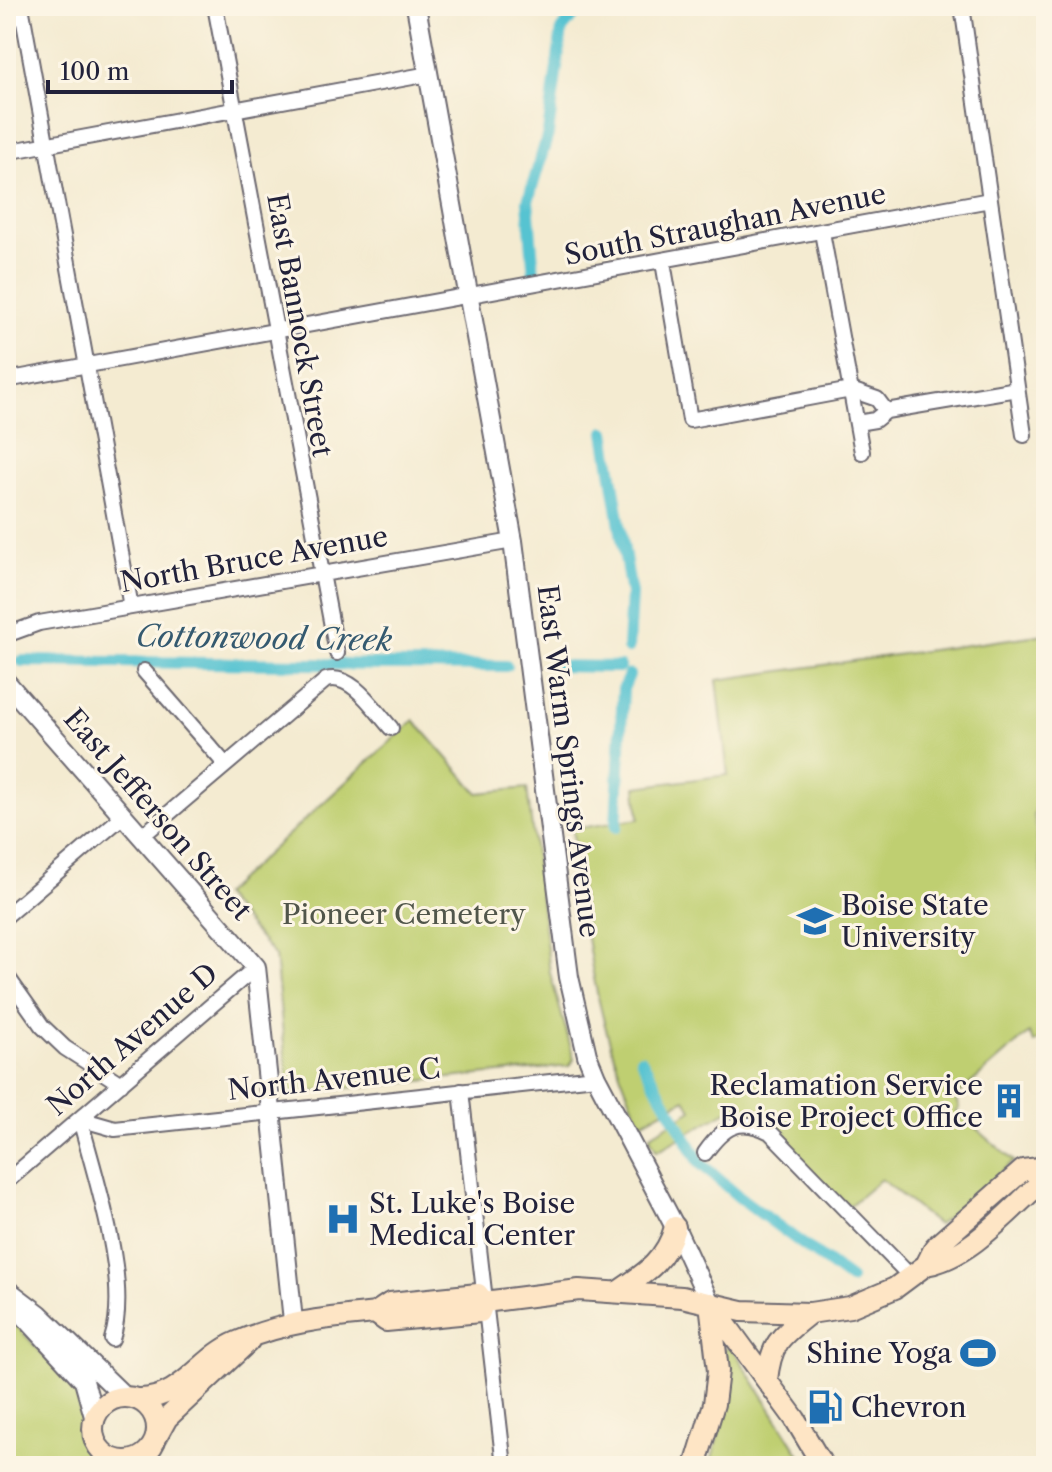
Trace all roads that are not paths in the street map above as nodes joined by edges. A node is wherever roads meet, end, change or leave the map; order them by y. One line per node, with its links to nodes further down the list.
1 (21, 6): 7 (street)
2 (215, 6): 6 (street, East Bannock Street)
3 (416, 6): 5 (street, East Warm Springs Avenue)
4 (962, 6): 9 (street)
5 (429, 74): 6 (street); 12 (street, East Warm Springs Avenue)
6 (234, 110): 7 (street); 13 (street, East Bannock Street)
7 (47, 145): 8 (street); 14 (street)
8 (6, 152)
9 (990, 200): 10 (street, South Straughan Avenue); 16 (street)
10 (822, 232): 11 (street, South Straughan Avenue); 17 (street)
11 (663, 262): 12 (street, South Straughan Avenue); 17 (street)
12 (469, 298): 13 (street, South Straughan Avenue); 22 (street, East Warm Springs Avenue)
13 (275, 333): 14 (street, South Straughan Avenue); 23 (street, East Bannock Street)
14 (87, 366): 15 (street, South Straughan Avenue); 24 (street)
15 (6, 380)
16 (1017, 389): 18 (street); 20 (street)
17 (851, 390): 18 (street); 19 (street)
18 (886, 411): 19 (street)
19 (857, 423): 21 (street)
20 (1024, 435)
21 (862, 452)
22 (513, 541): 23 (street, North Bruce Avenue); 36 (street, East Warm Springs Avenue)
23 (319, 575): 24 (street, North Bruce Avenue); 26 (street, East Bannock Street)
24 (131, 607): 25 (street, North Bruce Avenue)
25 (6, 635)
26 (337, 653)
27 (144, 671): 30 (street)
28 (6, 682): 31 (street, East Jefferson Street)
29 (391, 728): 30 (street)
30 (225, 764): 32 (street)
31 (123, 816): 32 (street, East Jefferson Street); 33 (street)
32 (141, 837): 34 (street, East Jefferson Street)
33 (6, 916)
34 (256, 967): 37 (street, North Avenue D); 39 (street)
35 (6, 975): 37 (street)
36 (596, 1077): 38 (street, North Avenue C); 46 (street, East Warm Springs Avenue)
37 (121, 1084): 40 (street, North Avenue D)
38 (461, 1091): 39 (street, North Avenue C); 51 (street)
39 (272, 1112): 40 (street, North Avenue C); 54 (street)
40 (80, 1119): 43 (street, North Avenue D); 56 (street)
41 (705, 1153): 47 (street)
42 (1043, 1166): 44 (main road); 45 (main road)
43 (6, 1182)
44 (1011, 1209): 45 (main road); 47 (main road)
45 (963, 1222): 47 (main road)
46 (675, 1227): 49 (main road); 52 (street, East Warm Springs Avenue)
47 (918, 1271): 53 (main road)
48 (6, 1289): 58 (street)
49 (619, 1291): 51 (main road); 52 (main road)
50 (6, 1296): 59 (street)
51 (484, 1302): 54 (main road); 62 (street)
52 (710, 1303): 53 (main road); 57 (main road, East Warm Springs Avenue); 63 (main road)
53 (810, 1313): 57 (main road)
54 (293, 1321): 55 (main road)
55 (255, 1334): 58 (main road); 60 (main road)
56 (112, 1339)
57 (767, 1380): 64 (main road, East Warm Springs Avenue)
58 (131, 1398): 59 (main road); 60 (main road)
59 (95, 1430): 60 (main road); 61 (main road)
60 (146, 1453)
61 (101, 1466)
62 (504, 1466)
63 (695, 1466)
64 (823, 1466)

